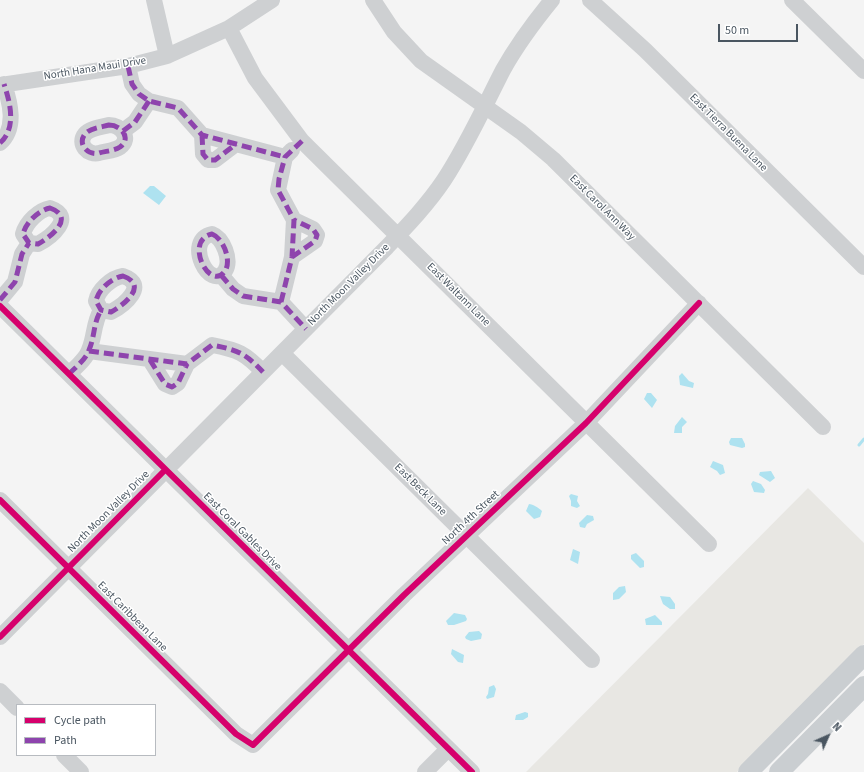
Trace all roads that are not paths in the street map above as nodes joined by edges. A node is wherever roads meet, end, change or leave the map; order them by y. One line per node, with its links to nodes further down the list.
1 (154, 0): 8 (street)
2 (272, 0): 7 (street, North Hana Maui Drive)
3 (373, 0): 13 (street, East Carol Ann Way)
4 (552, 0): 13 (street, North Moon Valley Drive)
5 (590, 0): 24 (street, East Tierra Buena Lane)
6 (792, 0): 10 (street)
7 (229, 28): 8 (street, North Hana Maui Drive); 16 (street, East Waltann Lane)
8 (167, 56): 9 (street, North Hana Maui Drive)
9 (128, 66): 11 (street, North Hana Maui Drive); 12 (street)
10 (864, 71)
11 (2, 84): 17 (street)
12 (149, 101): 14 (street); 15 (street)
13 (485, 106): 21 (street, North Moon Valley Drive); 28 (street, East Carol Ann Way)
14 (123, 131)
15 (202, 135): 18 (street); 18 (street)
16 (302, 141): 19 (street); 21 (street, East Waltann Lane)
17 (0, 143)
18 (236, 144): 19 (street)
19 (285, 157): 20 (street)
20 (294, 220): 23 (street); 23 (street)
21 (398, 236): 31 (street, North Moon Valley Drive); 38 (street, East Waltann Lane)
22 (28, 243): 26 (street)
23 (292, 257): 27 (street)
24 (864, 267)
25 (221, 275): 27 (street)
26 (0, 300)
27 (281, 302): 31 (street)
28 (699, 303): 38 (street, North 4th Street); 39 (street, East Carol Ann Way)
29 (0, 306): 37 (street, East Coral Gables Drive)
30 (101, 310): 32 (street)
31 (306, 329): 33 (street, North Moon Valley Drive)
32 (89, 351): 34 (street); 37 (street)
33 (282, 353): 36 (street, North Moon Valley Drive); 42 (street, East Beck Lane)
34 (150, 360): 35 (street); 35 (street)
35 (187, 364): 36 (street)
36 (263, 372): 40 (street, North Moon Valley Drive)
37 (69, 374): 40 (street, East Coral Gables Drive)
38 (586, 423): 42 (street, North 4th Street); 43 (street, East Waltann Lane)
39 (824, 427)
40 (165, 470): 44 (street, North Moon Valley Drive); 46 (street, East Coral Gables Drive)
41 (0, 500): 44 (street, East Caribbean Lane)
42 (466, 536): 46 (street, North 4th Street); 48 (street, East Beck Lane)
43 (709, 544)
44 (69, 568): 45 (street, North Moon Valley Drive); 52 (street, East Caribbean Lane)
45 (0, 637)
46 (348, 650): 52 (street, North 4th Street); 53 (street, East Coral Gables Drive)
47 (864, 655): 58 (main road)
48 (592, 660)
49 (864, 686): 59 (main road)
50 (0, 691): 51 (street)
51 (16, 707)
52 (253, 745)
53 (448, 749): 56 (street); 57 (street, East Coral Gables Drive)
54 (65, 756): 55 (street)
55 (81, 772)
56 (425, 772)
57 (472, 772)
58 (748, 772)
59 (779, 772)

